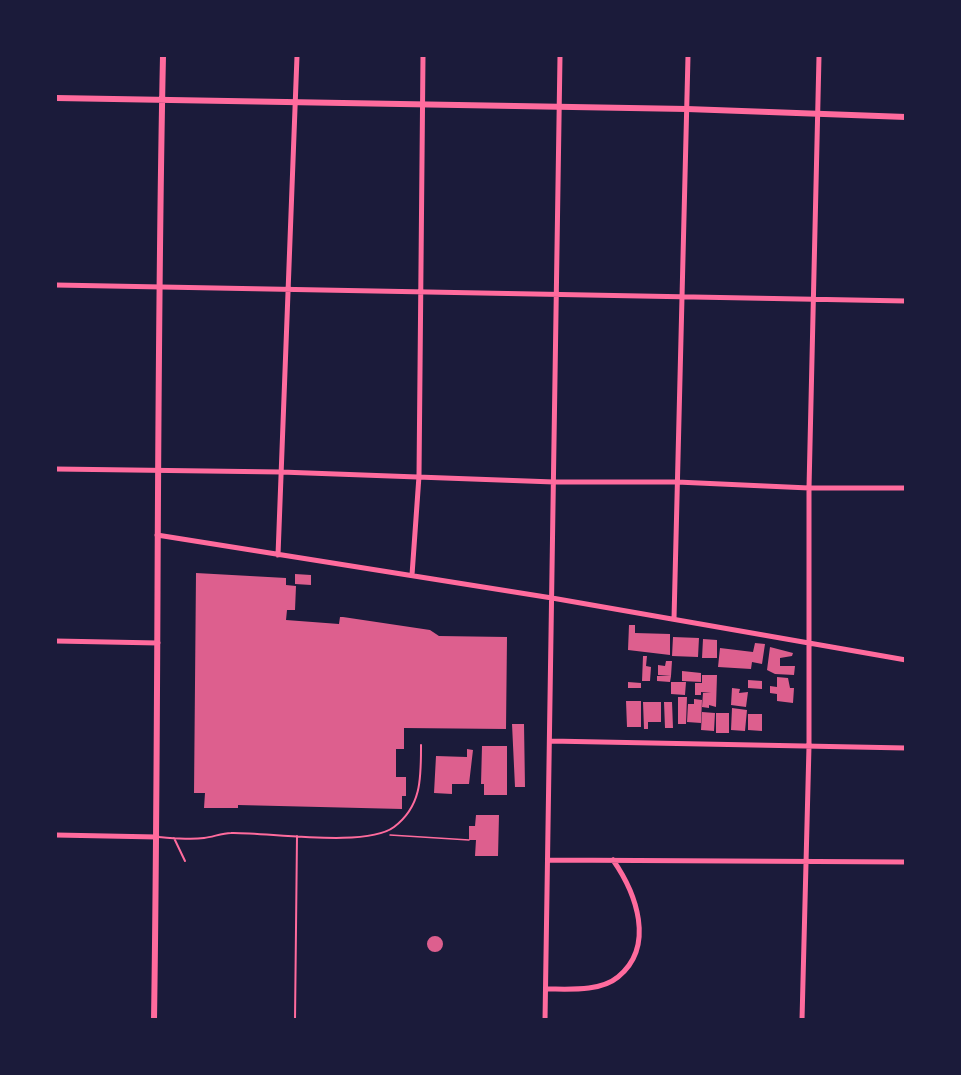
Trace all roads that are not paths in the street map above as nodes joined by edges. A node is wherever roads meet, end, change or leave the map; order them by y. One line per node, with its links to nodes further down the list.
1 (163, 56): 8 (street)
2 (297, 56): 9 (street)
3 (423, 56): 10 (street)
4 (560, 56): 11 (street)
5 (688, 56): 12 (street)
6 (819, 56): 13 (street)
7 (56, 98): 8 (street)
8 (162, 100): 9 (street); 16 (street)
9 (297, 101): 10 (street); 17 (street)
10 (423, 104): 11 (street); 18 (street)
11 (559, 106): 12 (street); 19 (street)
12 (687, 109): 13 (street); 20 (street)
13 (818, 113): 14 (street); 21 (street)
14 (906, 117)
15 (56, 285): 16 (street)
16 (160, 287): 17 (street); 24 (street)
17 (289, 290): 18 (street); 25 (street)
18 (422, 293): 19 (street); 26 (street)
19 (556, 293): 20 (street); 27 (street)
20 (681, 296): 21 (street); 28 (street)
21 (815, 298): 22 (street); 29 (street)
22 (906, 301)
23 (56, 470): 24 (street)
24 (157, 471): 25 (street); 31 (street)
25 (281, 472): 26 (street); 32 (street)
26 (419, 476): 27 (street); 33 (street)
27 (554, 482): 28 (street); 34 (street)
28 (677, 482): 29 (street); 35 (street)
29 (809, 488): 30 (street); 37 (street)
30 (906, 488)
31 (157, 535): 32 (street); 38 (street)
32 (278, 555): 33 (street)
33 (412, 575): 34 (street)
34 (552, 598): 35 (street); 40 (street)
35 (674, 619): 37 (street)
36 (56, 641): 38 (street)
37 (810, 642): 39 (street); 42 (street)
38 (158, 643): 46 (street)
39 (906, 660)
40 (550, 741): 42 (street); 48 (street)
41 (421, 745): 45 (lane)
42 (808, 746): 43 (street); 50 (street)
43 (906, 747)
44 (56, 835): 46 (street)
45 (297, 836): 47 (lane); 55 (lane)
46 (157, 837): 47 (lane); 54 (street)
47 (174, 838): 51 (lane)
48 (548, 860): 49 (street); 53 (street)
49 (612, 860): 50 (street); 53 (street)
50 (804, 860): 52 (street); 57 (street)
51 (185, 861)
52 (906, 862)
53 (546, 989): 56 (street)
54 (154, 1020)
55 (295, 1020)
56 (545, 1020)
57 (802, 1020)

